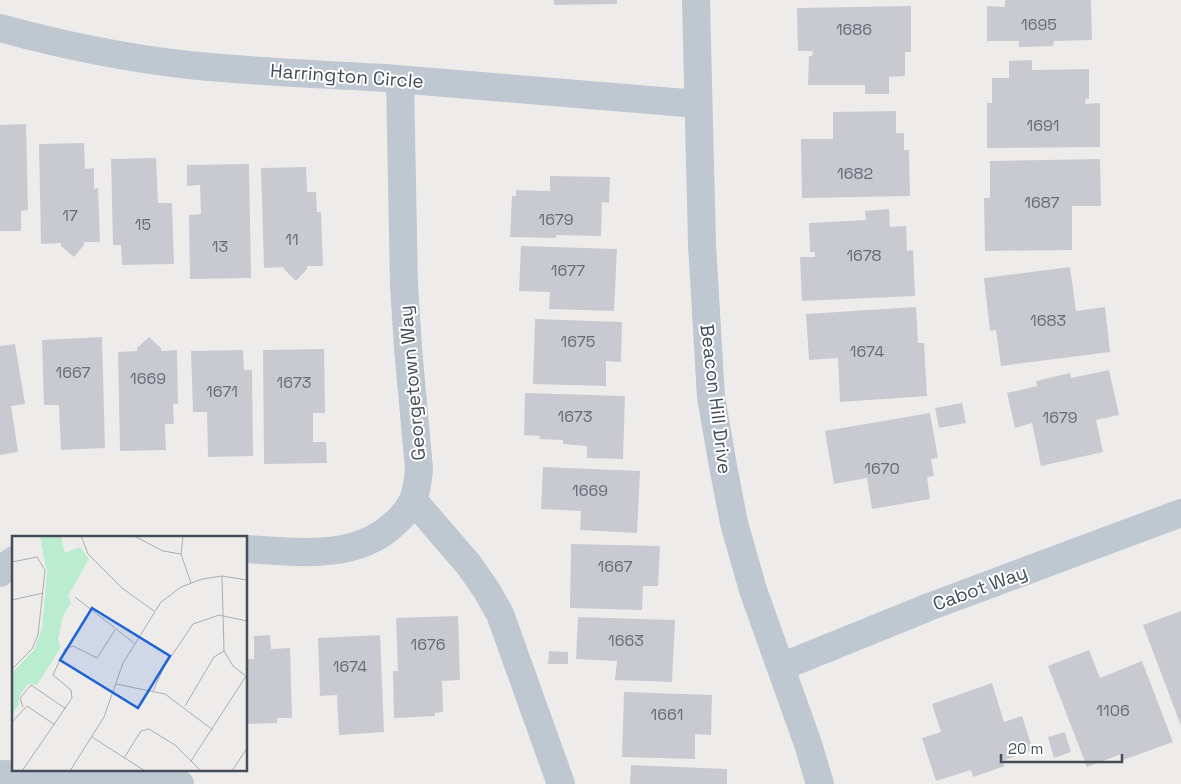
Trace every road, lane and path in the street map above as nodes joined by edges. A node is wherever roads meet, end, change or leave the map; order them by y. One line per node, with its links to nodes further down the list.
1 (696, 0): 4 (street, Beacon Hill Drive)
2 (0, 28): 3 (street, Harrington Circle)
3 (400, 79): 4 (street, Harrington Circle); 5 (street, Georgetown Way)
4 (698, 104): 10 (street, Beacon Hill Drive)
5 (412, 500): 7 (street, Georgetown Way); 13 (street)
6 (1181, 513): 10 (street, Cabot Way)
7 (248, 549)
8 (12, 561): 9 (street)
9 (0, 572)
10 (782, 667): 14 (street, Beacon Hill Drive)
11 (0, 774): 12 (street)
12 (180, 784)
13 (561, 784)
14 (820, 784)

